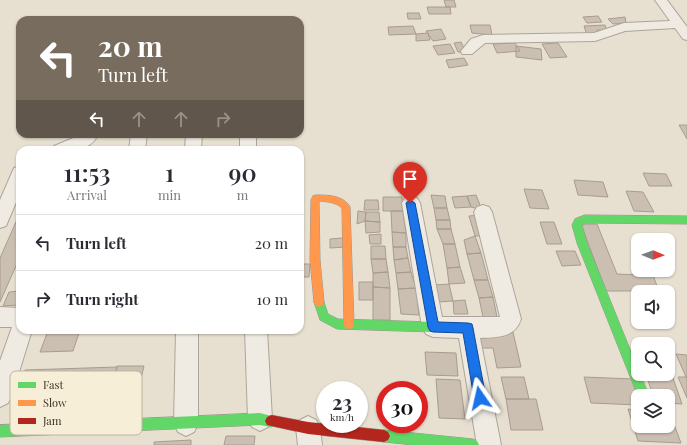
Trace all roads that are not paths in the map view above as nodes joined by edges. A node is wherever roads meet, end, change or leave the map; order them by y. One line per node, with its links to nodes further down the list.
1 (661, 0): 2 (street)
2 (678, 24): 3 (street); 4 (street)
3 (687, 36)
4 (467, 51)
5 (91, 141): 6 (street)
6 (74, 146)
7 (11, 180): 11 (street)
8 (410, 203): 15 (street)
9 (483, 212): 16 (street)
10 (687, 220): 20 (street)
11 (0, 221)
12 (0, 317): 13 (street)
13 (16, 318)
14 (349, 324): 14 (street); 15 (street)
15 (433, 327): 16 (street)
16 (468, 328): 29 (street)
17 (20, 334): 21 (street)
18 (187, 334): 23 (street)
19 (256, 334): 22 (street)
20 (641, 389)
21 (0, 395)
22 (260, 419): 23 (street); 27 (street)
23 (186, 424): 24 (street)
24 (142, 426)
25 (0, 431): 26 (street)
26 (10, 431)
27 (309, 437): 28 (street)
28 (473, 445)
29 (489, 445)

